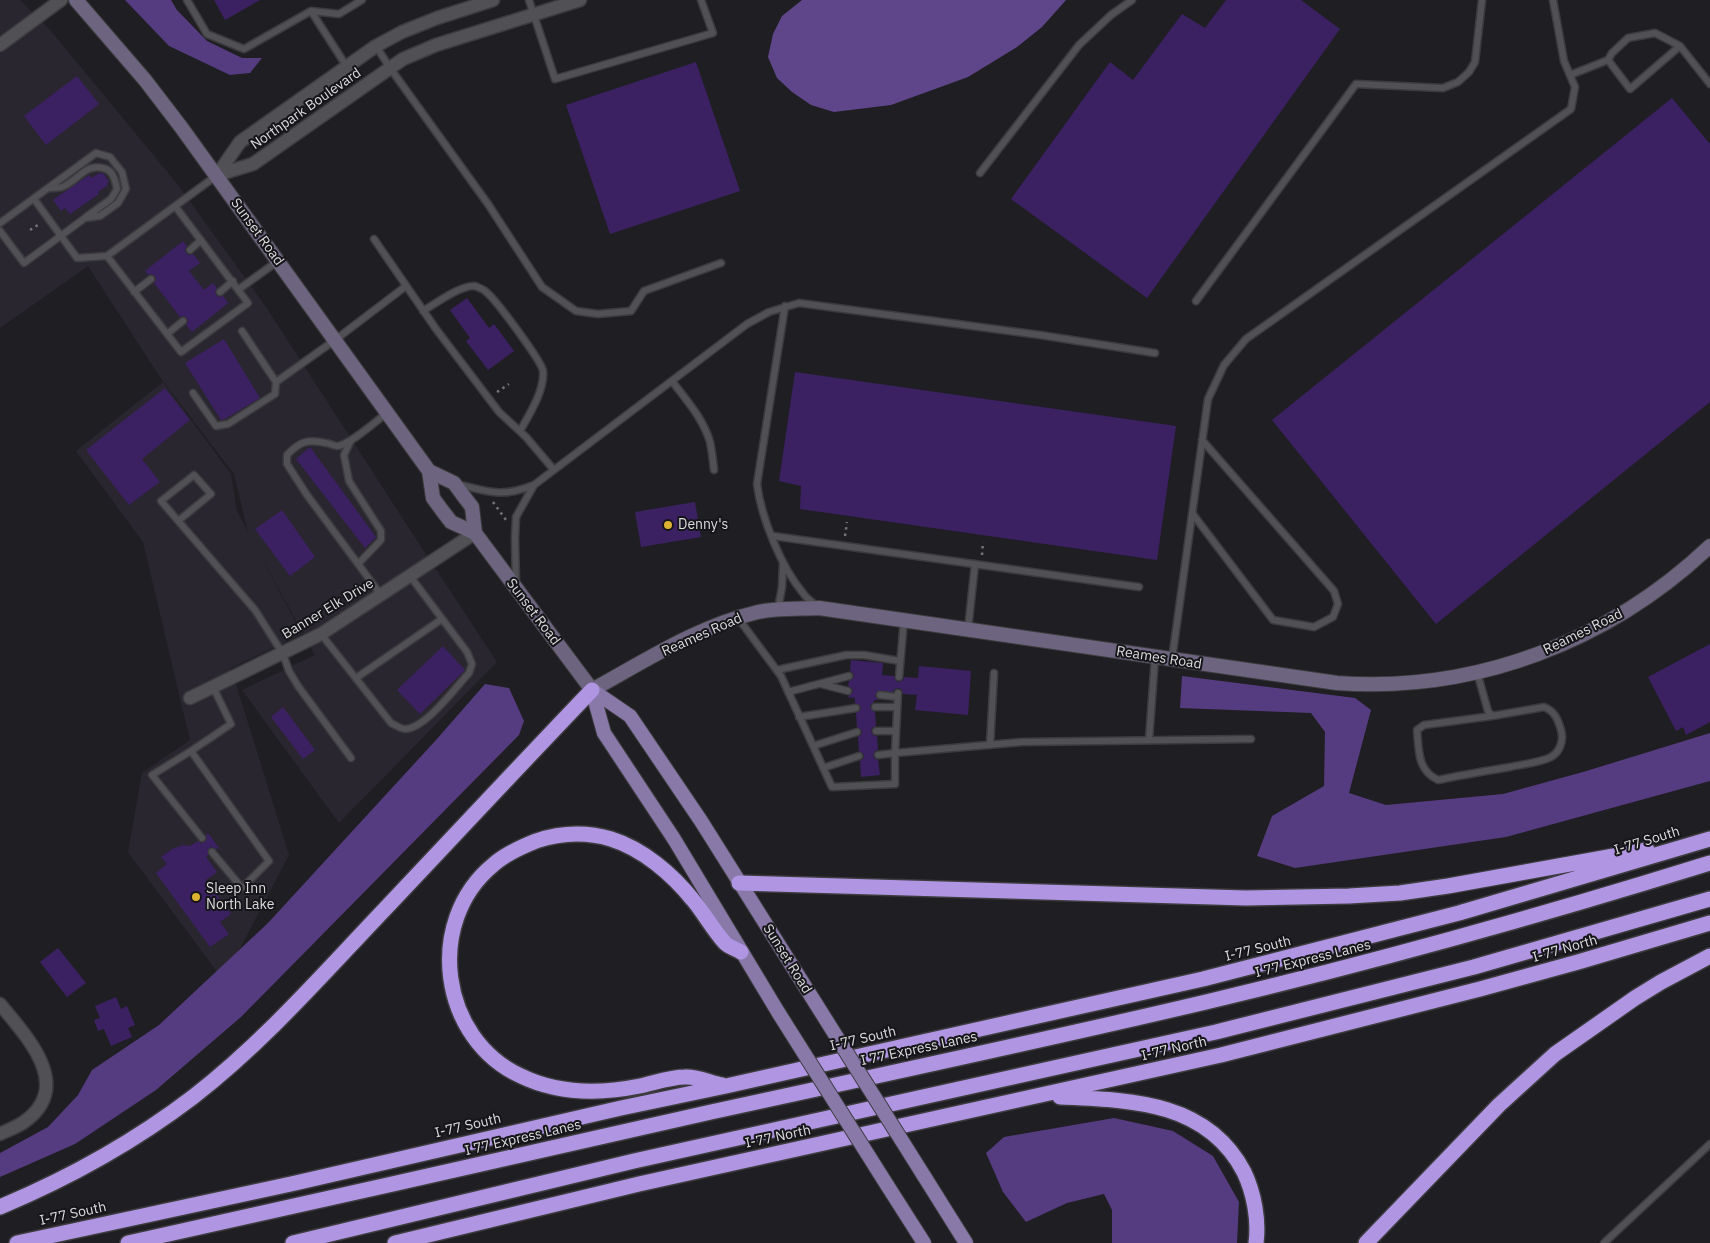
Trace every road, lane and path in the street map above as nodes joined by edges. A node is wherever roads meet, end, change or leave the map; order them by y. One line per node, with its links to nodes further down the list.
1 (61, 0): 14 (street)
2 (76, 0): 23 (main road, Sunset Road)
3 (187, 0): 12 (lane)
4 (362, 0): 12 (lane)
5 (493, 0): 15 (street, Northpark Boulevard)
6 (529, 0): 13 (lane)
7 (580, 0): 13 (street, Northpark Boulevard)
8 (702, 0): 13 (lane)
9 (1132, 0): 22 (lane)
10 (1482, 0): 43 (lane)
11 (1553, 0): 20 (lane)
12 (310, 11): 18 (lane)
13 (534, 15): 19 (street, Northpark Boulevard)
14 (0, 45)
15 (376, 46): 18 (street, Northpark Boulevard); 19 (lane)
16 (1680, 46): 17 (lane); 17 (lane); 21 (lane)
17 (1608, 60): 20 (lane)
18 (347, 67): 23 (street, Northpark Boulevard)
19 (390, 68): 23 (street, Northpark Boulevard); 36 (lane)
20 (1570, 75): 59 (lane)
21 (1710, 84)
22 (980, 173)
23 (217, 175): 26 (lane); 35 (main road, Sunset Road)
24 (48, 189): 25 (lane); 27 (lane); 27 (lane)
25 (34, 199): 28 (lane); 30 (lane)
26 (175, 206): 32 (lane); 34 (lane)
27 (85, 218): 30 (lane)
28 (0, 223)
29 (0, 231): 30 (lane)
30 (61, 236): 34 (lane)
31 (374, 239): 39 (lane)
32 (201, 240): 33 (lane); 38 (lane)
33 (190, 250)
34 (107, 256): 41 (lane)
35 (278, 261): 40 (lane); 49 (main road, Sunset Road)
36 (721, 263)
37 (151, 279): 41 (lane)
38 (233, 281): 40 (lane); 42 (lane)
39 (406, 286): 45 (lane); 49 (lane)
40 (239, 289): 48 (lane)
41 (134, 292): 48 (lane)
42 (220, 292)
43 (1196, 301)
44 (785, 306): 50 (lane); 51 (lane); 70 (lane)
45 (423, 311): 55 (lane); 57 (lane)
46 (183, 321): 48 (lane)
47 (242, 331): 52 (lane)
48 (167, 334)
49 (335, 340): 52 (lane); 56 (main road, Sunset Road)
50 (1155, 353)
51 (672, 381): 60 (lane); 61 (lane)
52 (276, 382): 54 (lane)
53 (508, 384): 55 (path)
54 (193, 393)
55 (489, 398): 57 (lane)
56 (387, 413): 58 (lane); 62 (main road, Sunset Road)
57 (520, 431): 60 (lane)
58 (352, 440): 73 (lane); 73 (lane)
59 (1202, 440): 66 (lane); 66 (lane)
60 (554, 470): 64 (lane)
61 (714, 470)
62 (429, 471): 63 (main road, Sunset Road); 69 (main road, Sunset Road)
63 (454, 483): 64 (lane); 69 (main road, Sunset Road)
64 (534, 485): 77 (lane)
65 (490, 499): 68 (path)
66 (1192, 513): 88 (lane)
67 (178, 521): 67 (lane); 86 (lane)
68 (507, 522)
69 (475, 533): 75 (street, Banner Elk Drive); 77 (main road, Sunset Road)
70 (773, 536): 72 (lane); 74 (lane)
71 (1710, 546): 91 (main road, Reames Road)
72 (783, 563): 79 (lane); 80 (lane)
73 (358, 564): 78 (lane)
74 (975, 564): 76 (lane); 84 (lane)
75 (410, 576): 78 (street, Banner Elk Drive); 82 (lane)
76 (1139, 587)
77 (516, 589): 98 (main road, Sunset Road)
78 (381, 595): 85 (street, Banner Elk Drive)
79 (819, 608): 80 (main road, Reames Road); 83 (main road, Reames Road)
80 (777, 610): 81 (main road, Reames Road)
81 (738, 617): 90 (lane); 98 (main road, Reames Road)
82 (442, 619): 95 (lane); 95 (lane)
83 (904, 620): 84 (main road, Reames Road); 89 (lane)
84 (968, 629): 87 (main road, Reames Road)
85 (322, 634): 86 (street, Banner Elk Drive); 95 (lane)
86 (283, 654): 97 (street, Banner Elk Drive); 119 (lane)
87 (1155, 657): 88 (main road, Reames Road); 112 (lane)
88 (1172, 660): 91 (main road, Reames Road)
89 (900, 661): 90 (lane); 94 (lane)
90 (777, 670): 100 (lane)
91 (1477, 672): 106 (lane)
92 (994, 673): 113 (lane)
93 (849, 676): 96 (lane)
94 (899, 677)
95 (356, 678)
96 (820, 684): 99 (lane); 100 (lane)
97 (213, 687): 102 (street, Banner Elk Drive); 115 (lane)
98 (592, 690): 125 (main road, Sunset Road); 128 (main road, Sunset Road); 135 (highway)
99 (848, 691)
100 (788, 692): 107 (lane)
101 (880, 695): 103 (lane)
102 (190, 698)
103 (896, 707): 105 (lane); 109 (lane)
104 (856, 708): 107 (lane)
105 (874, 708)
106 (1492, 716): 106 (lane)
107 (799, 717): 114 (lane)
108 (876, 731): 109 (lane)
109 (895, 731): 116 (lane)
110 (858, 732): 114 (lane)
111 (1251, 739): 112 (lane)
112 (1149, 740): 113 (lane)
113 (990, 745): 116 (lane)
114 (813, 746): 120 (lane)
115 (191, 751): 121 (lane); 123 (lane)
116 (895, 753): 117 (lane); 120 (lane)
117 (878, 755)
118 (859, 756): 120 (lane)
119 (351, 758)
120 (823, 768)
121 (202, 838)
122 (1710, 839): 125 (highway); 131 (highway, I-77 South)
123 (212, 852)
124 (1710, 863): 137 (highway, I 77 Express Lanes)
125 (739, 883): 141 (main road, Sunset Road, bridge)
126 (1710, 899): 138 (highway)
127 (1710, 923): 132 (highway, I-77 North)
128 (741, 952): 131 (highway); 140 (main road, Sunset Road, bridge)
129 (1710, 956): 143 (highway)
130 (0, 1004): 133 (street)
131 (726, 1086): 136 (highway, I-77 South)
132 (1038, 1096): 139 (highway, I-77 North); 142 (highway)
133 (0, 1134)
134 (1710, 1144): 144 (lane)
135 (0, 1207)
136 (17, 1243)
137 (128, 1243)
138 (293, 1243)
139 (395, 1243)
140 (924, 1243)
141 (966, 1243)
142 (1256, 1243)
143 (1366, 1243)
144 (1604, 1243)

